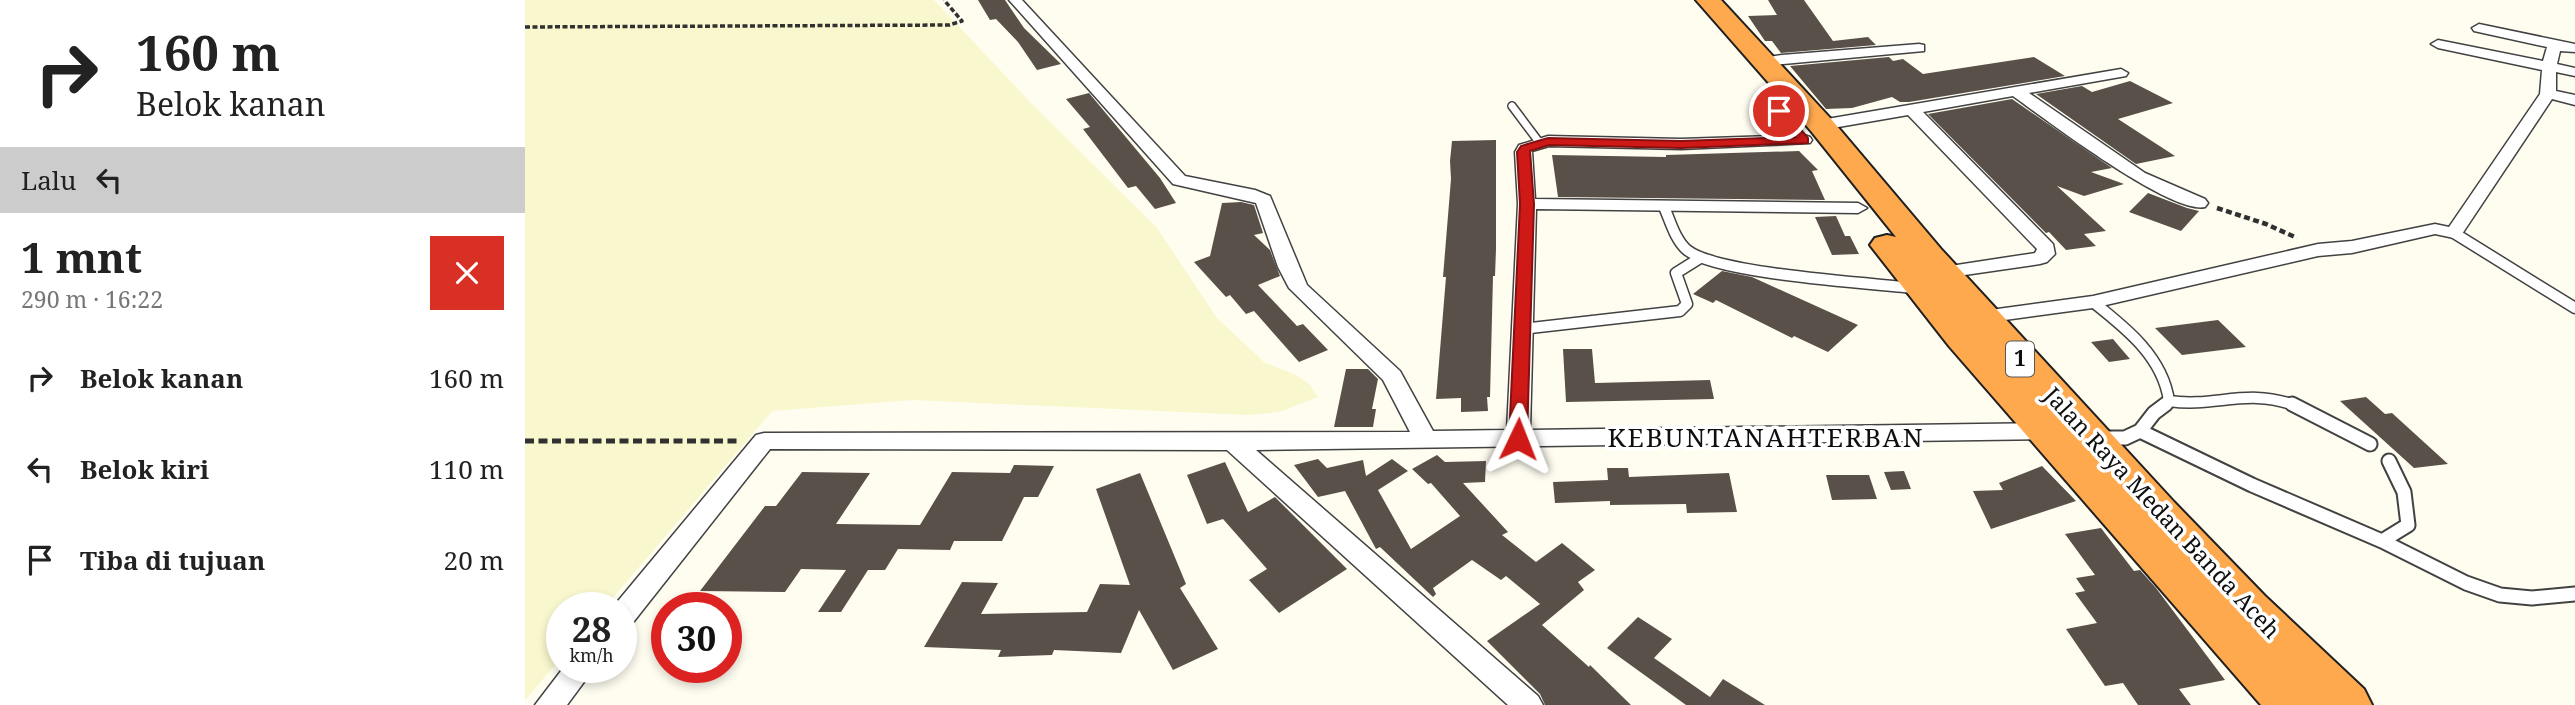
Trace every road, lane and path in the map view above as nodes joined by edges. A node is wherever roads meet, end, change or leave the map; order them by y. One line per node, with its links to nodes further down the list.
1 (944, 0): 4 (path)
2 (1015, 0): 35 (street)
3 (1704, 10): 9 (highway, Jalan Raya Medan Banda Aceh / 1); 18 (highway, Jalan Raya Medan Banda Aceh / 1)
4 (525, 27)
5 (2479, 28): 7 (street)
6 (2438, 44): 10 (street)
7 (2569, 47): 10 (street)
8 (1919, 48): 9 (street)
9 (1762, 62): 18 (highway, Jalan Raya Medan Banda Aceh / 1)
10 (2549, 67): 11 (street); 14 (street)
11 (2575, 72)
12 (2121, 74): 13 (street)
13 (2017, 92): 17 (street); 20 (street)
14 (2549, 94): 15 (street); 24 (street)
15 (2575, 100)
16 (1512, 106): 19 (lane)
17 (1913, 110): 18 (street); 27 (street)
18 (1813, 133): 19 (street); 23 (highway, Jalan Raya Medan Banda Aceh / 1); 27 (highway, Jalan Raya Medan Banda Aceh / 1)
19 (1539, 142): 21 (street)
20 (2199, 203): 25 (path)
21 (1527, 204): 22 (street); 31 (street)
22 (1664, 207): 23 (street); 26 (lane)
23 (1858, 208): 27 (highway, Jalan Raya Medan Banda Aceh / 1)
24 (2454, 233): 25 (street); 29 (lane)
25 (2318, 250): 28 (street)
26 (1700, 258): 27 (lane); 31 (lane)
27 (1924, 269): 30 (highway, Jalan Raya Medan Banda Aceh / 1); 33 (highway, Jalan Raya Medan Banda Aceh / 1)
28 (2093, 302): 30 (street); 32 (lane)
29 (2575, 308)
30 (1983, 317): 36 (highway, Jalan Raya Medan Banda Aceh / 1)
31 (1522, 329): 37 (street)
32 (2169, 401): 34 (lane); 41 (lane)
33 (2045, 431): 37 (street); 49 (highway, Jalan Raya Medan Banda Aceh / 1)
34 (2140, 431): 36 (lane); 43 (lane)
35 (1425, 438): 37 (street); 40 (street)
36 (2091, 438): 50 (highway, Jalan Raya Medan Banda Aceh / 1)
37 (1518, 439)
38 (525, 441): 39 (path)
39 (764, 441): 40 (street); 45 (street)
40 (1233, 442): 48 (street)
41 (2370, 444)
42 (2389, 461): 43 (lane)
43 (2382, 541): 44 (lane)
44 (2575, 594)
45 (637, 597)
46 (568, 683): 47 (street)
47 (550, 705)
48 (1528, 705)
49 (2294, 705)
50 (2345, 705)

